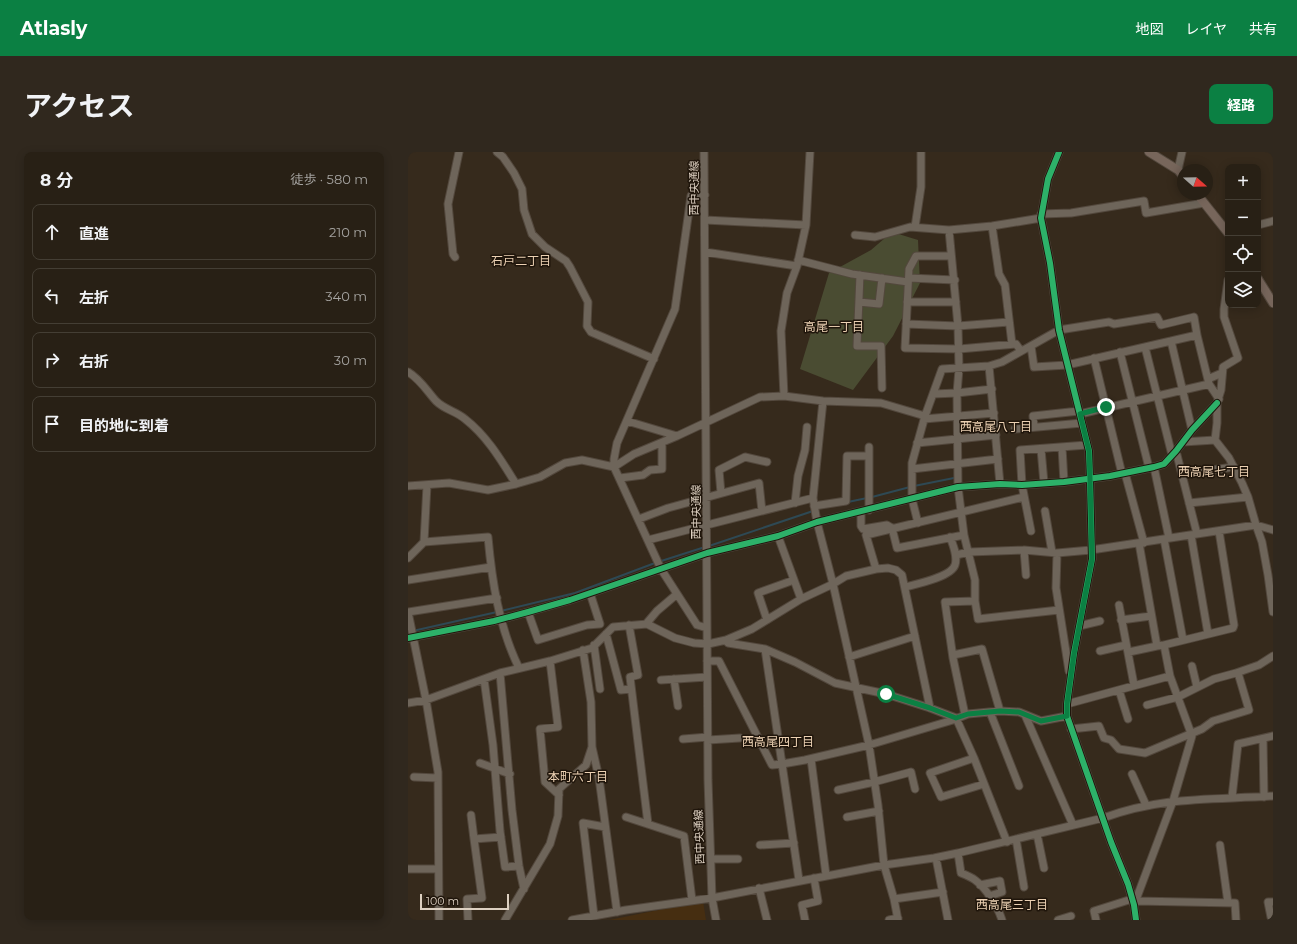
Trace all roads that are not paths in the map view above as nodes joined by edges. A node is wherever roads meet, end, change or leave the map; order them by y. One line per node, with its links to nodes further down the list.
1 (459, 152): 26 (street)
2 (497, 152): 51 (street)
3 (704, 152): 11 (street, 西中央通線)
4 (810, 152): 18 (street)
5 (921, 152): 20 (street)
6 (1060, 152): 14 (street)
7 (1149, 152): 10 (main road)
8 (1182, 152): 9 (street)
9 (1181, 164)
10 (1177, 171)
11 (705, 195): 15 (street, 西中央通線); 51 (street)
12 (1202, 200): 13 (main road)
13 (1204, 203): 14 (street); 21 (main road)
14 (1041, 216): 19 (street); 41 (street)
15 (705, 220): 18 (street); 24 (street, 西中央通線)
16 (1273, 221): 17 (street)
17 (1261, 224)
18 (806, 225): 27 (street)
19 (992, 226): 22 (street); 38 (street)
20 (915, 228): 22 (street); 23 (street)
21 (1225, 229)
22 (949, 230): 25 (street)
23 (855, 235)
24 (705, 252): 27 (street); 74 (street, 西中央通線)
25 (951, 256): 30 (street); 31 (street)
26 (455, 257)
27 (798, 263): 28 (street); 64 (street)
28 (860, 275): 29 (street); 33 (street)
29 (882, 278): 30 (street); 33 (street)
30 (909, 280): 31 (street); 34 (street)
31 (955, 280): 35 (street)
32 (1261, 284): 37 (main road)
33 (859, 302): 58 (street)
34 (907, 302): 35 (street); 39 (street)
35 (956, 302): 40 (street)
36 (1225, 302): 56 (street)
37 (1273, 303)
38 (1009, 322): 40 (street); 44 (street)
39 (906, 324): 40 (street); 47 (street)
40 (958, 326): 47 (street)
41 (1060, 330): 42 (street); 45 (street); 52 (street)
42 (1197, 335): 43 (street); 57 (street)
43 (1171, 341): 46 (street); 60 (street)
44 (1012, 344): 47 (street); 48 (street)
45 (1031, 346): 48 (street); 52 (street)
46 (1145, 347): 49 (street); 63 (street)
47 (959, 349): 54 (street)
48 (1021, 351): 53 (street)
49 (1120, 352): 50 (street); 66 (street)
50 (1094, 358): 52 (street); 68 (street)
51 (654, 359): 73 (street)
52 (1067, 364): 69 (street)
53 (990, 366): 54 (street); 59 (street)
54 (959, 369): 61 (street); 62 (street)
55 (408, 372): 106 (street)
56 (1222, 373): 57 (street); 67 (street)
57 (1208, 382): 60 (street); 67 (street)
58 (882, 388)
59 (992, 389): 61 (street); 70 (street)
60 (1183, 389): 63 (street); 79 (street)
61 (957, 393): 62 (street); 71 (street)
62 (933, 394): 72 (street)
63 (1157, 395): 66 (street); 91 (street)
64 (784, 396): 65 (street); 74 (street)
65 (823, 401): 72 (street); 117 (street)
66 (1132, 401): 68 (street); 98 (street)
67 (1218, 401): 79 (street); 83 (street)
68 (1106, 407): 69 (street); 100 (street)
69 (1080, 412): 75 (street); 77 (street)
70 (994, 413): 71 (street); 80 (street)
71 (957, 416): 72 (street); 82 (street)
72 (925, 417): 86 (street)
73 (627, 421): 81 (street); 97 (street)
74 (706, 422): 81 (street); 113 (street, 西中央通線)
75 (1082, 423): 77 (street); 87 (street)
76 (807, 427): 118 (street)
77 (1034, 427): 78 (street)
78 (1015, 429)
79 (1192, 430): 85 (street)
80 (996, 435): 82 (street); 93 (street)
81 (677, 436): 84 (street)
82 (957, 440): 86 (street); 95 (street)
83 (1215, 440): 85 (street); 96 (street)
84 (662, 442): 97 (street); 102 (street)
85 (1184, 442): 91 (street)
86 (918, 443): 99 (street)
87 (1087, 445): 88 (street); 103 (street)
88 (1062, 447): 90 (street); 104 (street)
89 (869, 448): 92 (street)
90 (1041, 449): 105 (street); 109 (street)
91 (1174, 453): 98 (street); 101 (street)
92 (869, 456): 117 (street); 120 (street)
93 (998, 459): 95 (street); 107 (street)
94 (767, 462): 112 (street)
95 (958, 463): 99 (street); 111 (street)
96 (1234, 467): 101 (street); 115 (street)
97 (614, 468): 102 (street); 106 (street)
98 (1151, 468): 100 (street); 138 (street)
99 (912, 469): 116 (street)
100 (1124, 473): 103 (street); 141 (street)
101 (1182, 474): 119 (street)
102 (620, 478): 125 (street)
103 (1090, 479): 104 (street); 143 (street)
104 (1064, 482): 105 (street)
105 (1044, 483): 109 (street)
106 (516, 484): 108 (street)
107 (1000, 484): 109 (street); 111 (street)
108 (427, 485): 110 (street); 140 (street)
109 (1022, 485): 114 (street)
110 (408, 486)
111 (958, 487): 116 (street); 124 (street)
112 (721, 494): 113 (street); 121 (street)
113 (707, 497): 125 (street); 128 (street, 西中央通線)
114 (1024, 497): 124 (street); 132 (street)
115 (1248, 497): 119 (street); 129 (street)
116 (912, 499): 120 (street); 127 (street)
117 (814, 502): 118 (street); 126 (street)
118 (795, 503): 121 (street)
119 (1189, 503): 135 (street)
120 (869, 510): 123 (street)
121 (762, 511): 128 (street)
122 (1045, 511): 145 (street)
123 (861, 512): 126 (street); 130 (street)
124 (961, 513): 127 (street); 134 (street)
125 (639, 519): 139 (street)
126 (817, 522): 136 (street); 155 (street)
127 (918, 523): 130 (street)
128 (707, 524): 139 (street); 146 (street, 西中央通線)
129 (1256, 526): 131 (street); 133 (street); 166 (street)
130 (893, 529): 137 (street); 151 (street)
131 (1273, 530)
132 (1031, 531)
133 (1219, 531): 135 (street); 177 (street)
134 (964, 535): 137 (street); 144 (street)
135 (1194, 535): 138 (street); 177 (street)
136 (778, 536): 146 (street); 154 (street)
137 (950, 537): 147 (street)
138 (1166, 538): 141 (street); 181 (street)
139 (648, 540): 150 (street)
140 (424, 542): 148 (street); 149 (street)
141 (1142, 543): 143 (street); 167 (street)
142 (1024, 550): 144 (street); 145 (street); 152 (street)
143 (1091, 550): 145 (street); 174 (street)
144 (969, 552): 147 (street); 161 (street)
145 (1054, 552): 163 (street)
146 (707, 553): 150 (street); 175 (street, 西中央通線)
147 (956, 555): 156 (street)
148 (408, 558)
149 (491, 567): 153 (street); 159 (street)
150 (661, 569): 157 (street); 158 (street)
151 (876, 569): 155 (street); 156 (street)
152 (1026, 575)
153 (408, 580)
154 (794, 580): 160 (street); 169 (street)
155 (833, 584): 160 (street); 191 (street)
156 (905, 587): 178 (street)
157 (590, 593): 165 (street); 165 (street)
158 (677, 594): 172 (street); 175 (street)
159 (497, 598): 164 (street); 168 (street)
160 (801, 599): 169 (street)
161 (975, 601): 163 (street); 189 (street)
162 (1119, 605): 170 (street)
163 (1059, 610): 203 (street)
164 (408, 612): 179 (street)
165 (528, 612): 168 (street)
166 (1273, 612)
167 (1151, 616): 170 (street); 184 (street)
168 (501, 619): 179 (street); 195 (street)
169 (767, 620): 180 (street)
170 (1121, 620): 186 (street)
171 (1100, 621): 174 (street)
172 (646, 624): 173 (street); 182 (street)
173 (629, 625): 176 (street); 208 (street)
174 (1079, 626): 203 (street)
175 (708, 628): 182 (street, 西中央通線)
176 (606, 634): 183 (street); 208 (street)
177 (1208, 634): 181 (street)
178 (915, 636): 191 (street); 216 (street)
179 (411, 637): 211 (street)
180 (726, 640): 182 (street); 185 (street)
181 (1183, 640): 184 (street)
182 (708, 644): 193 (street, 西中央通線)
183 (594, 645): 187 (street); 207 (street)
184 (1161, 645): 186 (street); 198 (street)
185 (765, 648): 206 (street); 236 (street)
186 (1128, 649): 188 (street); 204 (street)
187 (583, 650): 192 (street); 232 (street)
188 (1100, 651)
189 (953, 656): 217 (street); 219 (street)
190 (1273, 656): 197 (street)
191 (849, 657): 206 (street)
192 (550, 661): 195 (street); 247 (street)
193 (707, 661): 199 (street, 西中央通線); 236 (street)
194 (1192, 666): 205 (street)
195 (519, 668): 196 (street)
196 (500, 672): 200 (street); 238 (street)
197 (1238, 672): 205 (street); 225 (street)
198 (1170, 676): 204 (street); 210 (street)
199 (707, 678): 201 (street); 229 (street, 西中央通線)
200 (484, 679): 211 (street); 237 (street)
201 (674, 679): 202 (street); 215 (street)
202 (661, 680)
203 (1070, 682): 213 (street)
204 (1134, 685): 209 (street)
205 (1197, 687): 210 (street)
206 (856, 688): 216 (street); 231 (street)
207 (600, 689)
208 (631, 689): 258 (street)
209 (1118, 690): 213 (street); 223 (street)
210 (1178, 697): 214 (street); 225 (street)
211 (426, 700): 212 (street); 241 (street)
212 (408, 703)
213 (1067, 704): 221 (street)
214 (1147, 704)
215 (678, 706)
216 (930, 708): 222 (street)
217 (1000, 711): 218 (street); 220 (street)
218 (990, 712): 219 (street); 244 (street)
219 (965, 715): 222 (street)
220 (1025, 715): 221 (street); 259 (street)
221 (1067, 716): 224 (street)
222 (956, 718): 231 (street); 233 (street)
223 (1128, 719)
224 (1072, 729): 225 (street); 257 (street)
225 (1191, 734): 251 (street)
226 (1273, 736): 230 (street)
227 (683, 738): 229 (street)
228 (740, 738): 229 (street)
229 (708, 739): 271 (street, 西中央通線)
230 (1263, 739): 249 (street); 250 (street)
231 (869, 745): 234 (street); 242 (street)
232 (592, 747): 247 (street); 260 (street)
233 (974, 758): 243 (street); 243 (street)
234 (811, 759): 236 (street); 278 (street)
235 (480, 763): 237 (street)
236 (782, 764): 266 (street)
237 (495, 768): 238 (street); 262 (street)
238 (510, 774): 274 (street)
239 (1132, 774): 252 (street)
240 (414, 777): 241 (street)
241 (438, 778): 277 (street)
242 (874, 782): 245 (street); 246 (street); 253 (street)
243 (984, 784): 265 (street)
244 (1019, 786)
245 (915, 789)
246 (838, 790)
247 (558, 795): 284 (street)
248 (1273, 796): 250 (street)
249 (1232, 797): 250 (street); 251 (street)
250 (1264, 797)
251 (1173, 801): 252 (street); 290 (street)
252 (1146, 806): 257 (street)
253 (879, 811): 255 (street); 273 (street)
254 (471, 815): 263 (street)
255 (847, 817)
256 (626, 818): 258 (street)
257 (1103, 818): 259 (street); 290 (street)
258 (648, 824): 289 (street)
259 (1073, 826): 261 (street)
260 (605, 827): 293 (street); 294 (street)
261 (1037, 834): 264 (street); 275 (street)
262 (501, 837): 263 (street); 274 (street)
263 (474, 839): 299 (street)
264 (1016, 839): 265 (street); 282 (street)
265 (1007, 842): 269 (street)
266 (794, 843): 267 (street); 280 (street)
267 (760, 845)
268 (1220, 845): 292 (street)
269 (958, 853): 270 (street); 281 (street)
270 (936, 858): 273 (street); 285 (street)
271 (711, 859): 272 (street); 287 (street, 西中央通線)
272 (738, 859)
273 (884, 865): 278 (street); 288 (street)
274 (519, 866): 284 (street)
275 (1044, 868)
276 (408, 869): 277 (street)
277 (438, 869): 298 (street)
278 (826, 875): 279 (street)
279 (814, 878): 280 (street); 304 (street)
280 (799, 880): 283 (street)
281 (980, 884): 286 (street); 286 (street)
282 (1024, 886)
283 (759, 888): 287 (street); 303 (street)
284 (524, 889): 300 (street)
285 (943, 892): 288 (street); 306 (street)
286 (989, 896): 307 (street)
287 (712, 898): 289 (street); 302 (street, 西中央通線)
288 (894, 899): 297 (street)
289 (692, 900): 293 (street)
290 (1134, 902): 292 (street); 309 (street); 310 (street)
291 (1273, 902): 296 (street)
292 (1228, 903): 311 (street)
293 (617, 912): 294 (street)
294 (594, 916): 301 (street)
295 (1072, 916): 308 (street)
296 (1273, 918)
297 (898, 919): 305 (street)
298 (439, 920)
299 (468, 920)
300 (505, 920)
301 (572, 920)
302 (716, 920)
303 (767, 920)
304 (805, 920)
305 (889, 920)
306 (948, 920)
307 (1002, 920)
308 (1058, 920)
309 (1096, 920)
310 (1136, 920)
311 (1236, 920)

